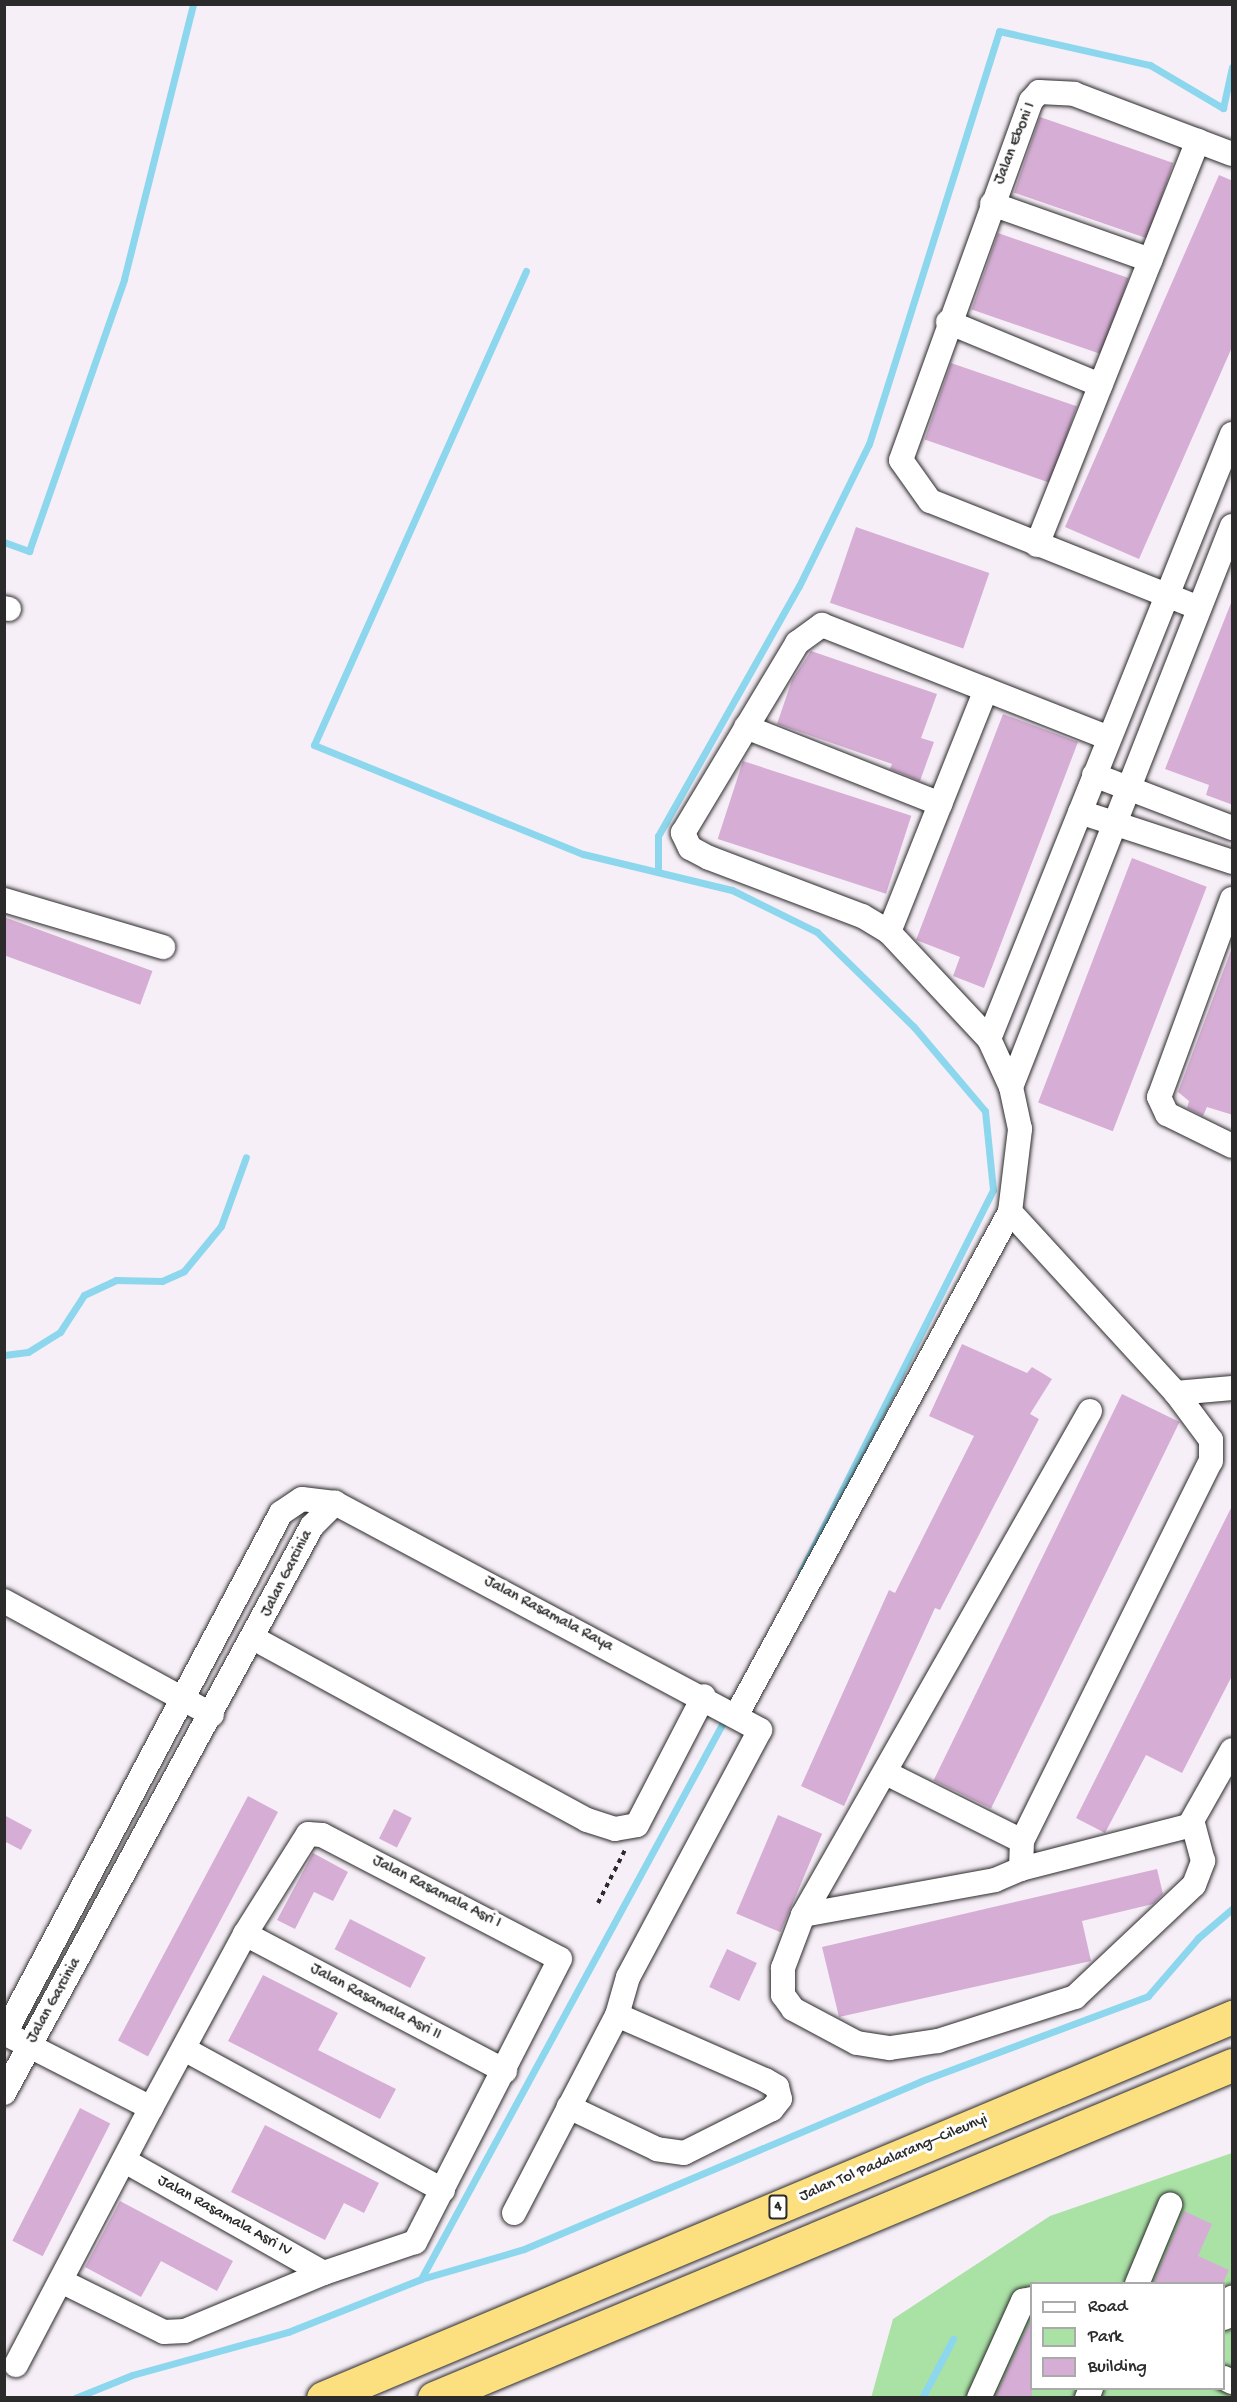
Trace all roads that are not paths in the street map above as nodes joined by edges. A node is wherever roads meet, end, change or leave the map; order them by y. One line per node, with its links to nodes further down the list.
1 (1198, 141): 2 (street, Jalan Eboni I); 3 (street, Jalan Eboni I); 4 (street)
2 (1233, 154)
3 (992, 204): 4 (street); 5 (street, Jalan Eboni I)
4 (1150, 260): 6 (street)
5 (948, 322): 6 (street); 9 (street, Jalan Eboni I)
6 (1100, 385): 9 (street)
7 (1233, 434): 10 (street)
8 (1233, 526): 11 (street)
9 (1037, 545): 10 (street)
10 (1166, 593): 11 (street); 14 (street)
11 (1199, 608): 16 (street)
12 (986, 690): 13 (street); 14 (street); 17 (street)
13 (746, 727): 17 (street); 24 (street)
14 (1109, 738): 15 (street)
15 (1094, 775): 16 (street); 18 (street)
16 (1128, 788): 19 (street); 20 (street)
17 (940, 804): 24 (street)
18 (1080, 812): 19 (street); 26 (street)
19 (1116, 825): 21 (street); 27 (street)
20 (1233, 828)
21 (1233, 862)
22 (1233, 899): 28 (street)
23 (4, 900): 25 (street)
24 (889, 932): 26 (street)
25 (163, 947)
26 (988, 1039): 27 (street)
27 (1011, 1088): 29 (street)
28 (1233, 1146)
29 (1010, 1212): 31 (street); 38 (street)
30 (1233, 1388): 31 (street)
31 (1176, 1393): 43 (street)
32 (1090, 1411): 41 (street)
33 (335, 1503): 35 (street, Jalan Garcinia); 36 (street, Jalan Rasamala Raya); 37 (street, Jalan Garcinia)
34 (4, 1601): 37 (street)
35 (255, 1639): 36 (street); 39 (street, Jalan Garcinia)
36 (706, 1697): 38 (street, Jalan Rasamala Raya)
37 (181, 1699): 39 (street); 49 (street, Jalan Garcinia)
38 (734, 1714): 47 (street, Jalan Rasamala Raya)
39 (212, 1715): 50 (street, Jalan Garcinia)
40 (1233, 1750): 42 (street)
41 (886, 1773): 43 (street); 45 (street)
42 (1193, 1823): 44 (street); 45 (street)
43 (1022, 1840): 44 (street)
44 (1021, 1869): 45 (street)
45 (802, 1915)
46 (245, 1935): 51 (street); 53 (street, Jalan Rasamala Asri II); 53 (street, Jalan Rasamala Asri I)
47 (617, 2015): 55 (street); 55 (street)
48 (1233, 2017): 68 (highway, Jalan Tol Padalarang–Cileunyi / 4)
49 (5, 2034): 50 (street)
50 (31, 2046): 54 (street, Jalan Garcinia); 56 (street)
51 (184, 2049): 56 (street); 58 (street)
52 (1233, 2065): 69 (highway)
53 (505, 2071): 58 (street)
54 (4, 2093)
55 (569, 2106): 60 (street)
56 (151, 2108): 57 (street)
57 (125, 2161): 61 (street, Jalan Rasamala Asri IV); 62 (street)
58 (443, 2190): 61 (street)
59 (1170, 2205): 63 (street)
60 (514, 2213)
61 (324, 2272): 62 (street)
62 (61, 2281): 67 (street)
63 (1137, 2282)
64 (1233, 2298): 66 (street)
65 (1030, 2299): 70 (street)
66 (1225, 2316)
67 (16, 2365)
68 (323, 2397)
69 (434, 2397)
70 (979, 2397)

